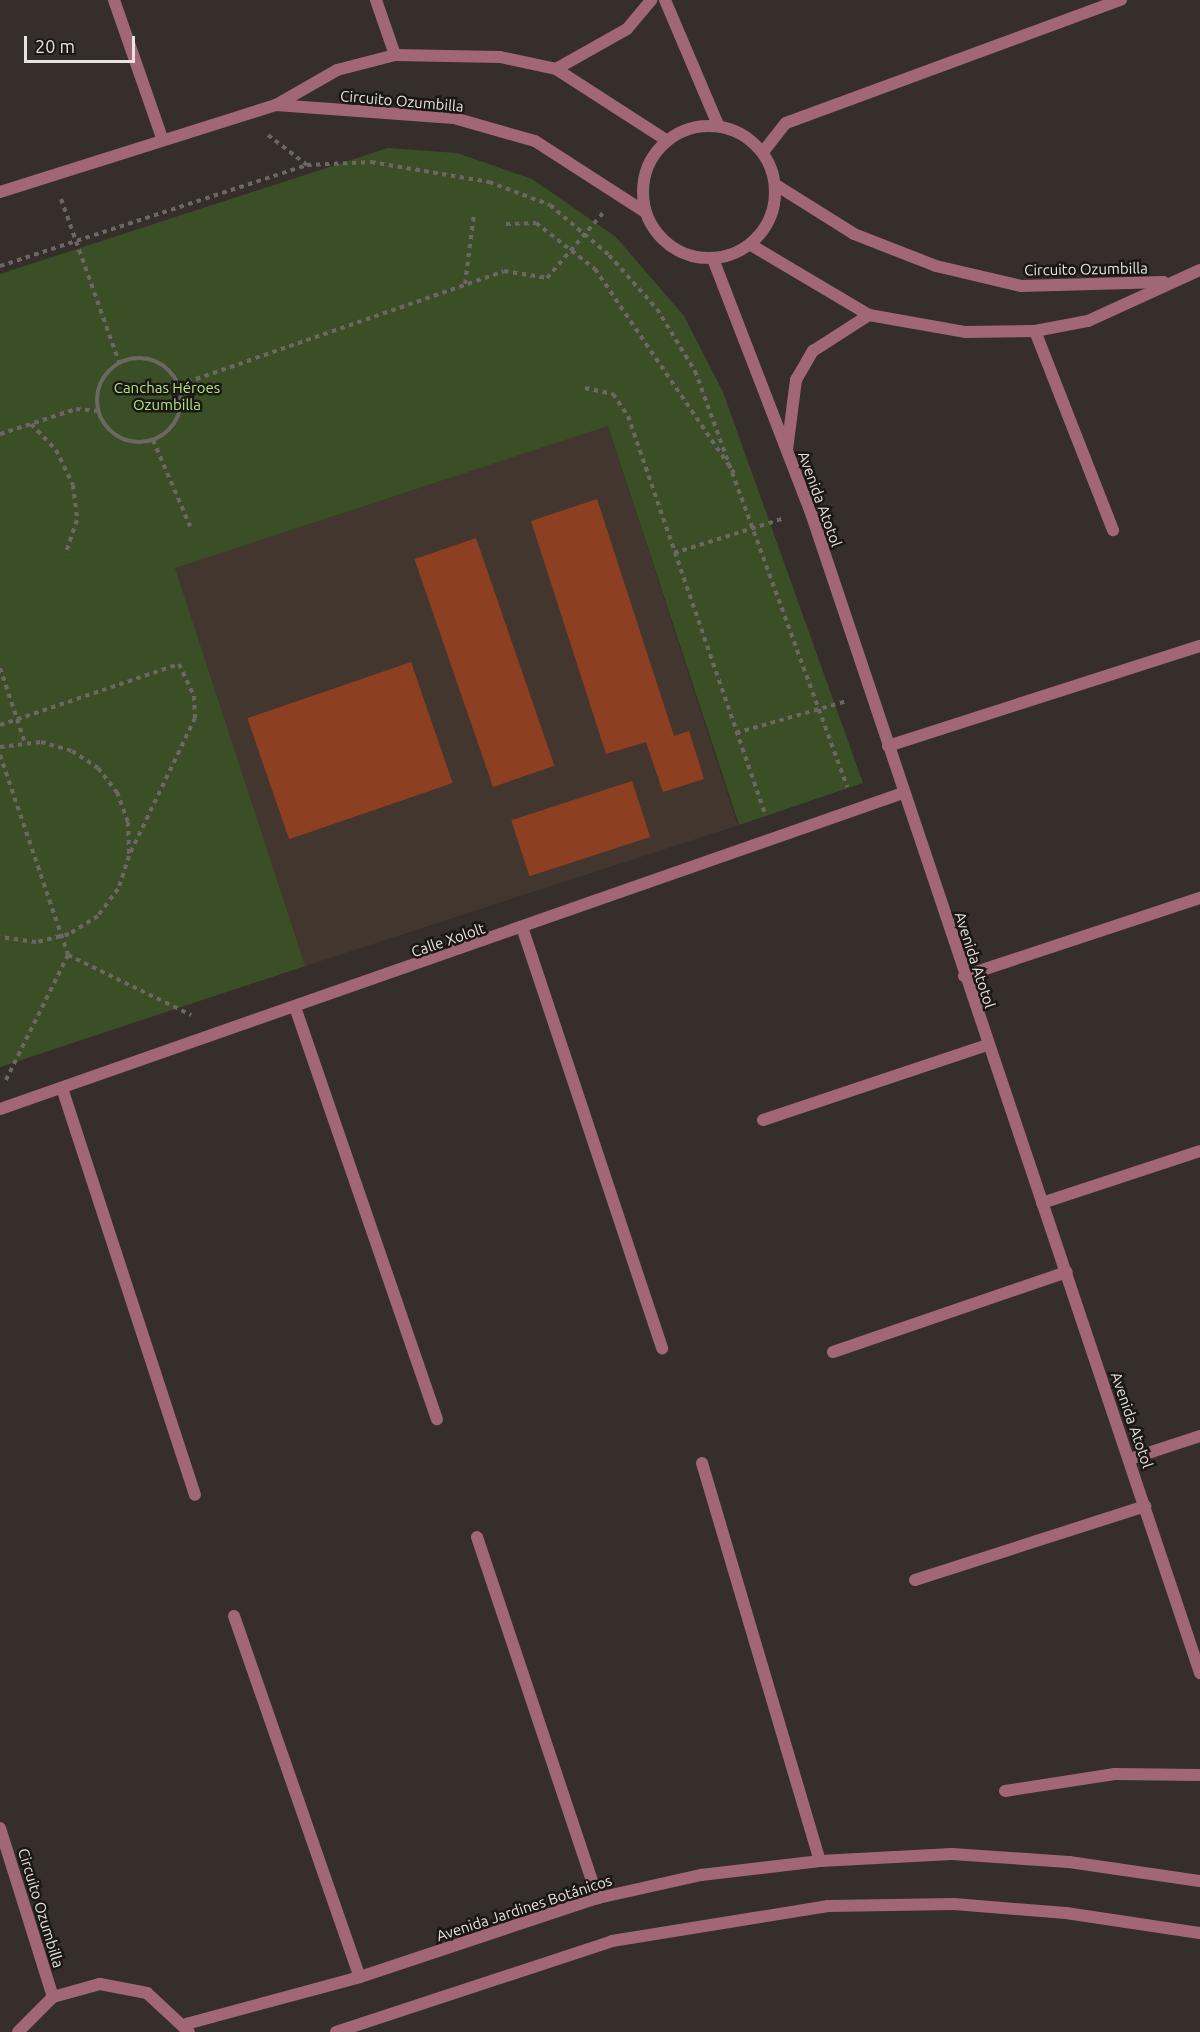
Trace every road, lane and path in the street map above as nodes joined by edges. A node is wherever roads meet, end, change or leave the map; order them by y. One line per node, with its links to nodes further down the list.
1 (114, 0): 11 (street)
2 (376, 0): 6 (street)
3 (651, 0): 7 (street)
4 (665, 0): 10 (street)
5 (1121, 0): 13 (street)
6 (394, 55): 7 (street, Circuito Ozumbilla); 8 (street, Circuito Ozumbilla)
7 (556, 69): 12 (street, Circuito Ozumbilla)
8 (276, 105): 9 (street, Circuito Ozumbilla); 18 (street, Circuito Ozumbilla)
9 (242, 115): 11 (street, Circuito Ozumbilla); 14 (path)
10 (718, 125): 12 (street); 13 (street)
11 (162, 138): 15 (street, Circuito Ozumbilla)
12 (666, 140): 19 (street)
13 (763, 152): 16 (street)
14 (308, 165): 22 (path); 23 (path)
15 (52, 174): 17 (street, Circuito Ozumbilla); 23 (path)
16 (776, 185): 24 (street); 29 (street, Circuito Ozumbilla)
17 (0, 192)
18 (620, 194): 19 (street, Circuito Ozumbilla); 22 (path)
19 (645, 212): 26 (street)
20 (474, 214): 30 (path)
21 (506, 224): 25 (path)
22 (584, 233): 25 (path); 41 (path)
23 (76, 241): 27 (path); 33 (path)
24 (751, 245): 26 (street); 31 (street, Circuito Ozumbilla)
25 (573, 247): 30 (path); 41 (path)
26 (713, 259): 40 (street, Avenida Atotol)
27 (0, 266)
28 (1200, 270): 29 (street, Circuito Ozumbilla)
29 (1168, 282): 32 (street, Circuito Ozumbilla)
30 (465, 285): 34 (path)
31 (869, 315): 32 (street, Circuito Ozumbilla); 40 (street)
32 (1035, 331): 45 (street)
33 (119, 362): 34 (path); 36 (path)
34 (179, 385): 39 (path)
35 (585, 388): 46 (path)
36 (98, 411): 37 (path); 39 (path)
37 (31, 424): 38 (path); 47 (path)
38 (0, 434)
39 (153, 440): 43 (path)
40 (787, 452): 42 (street, Avenida Atotol)
41 (736, 476): 44 (path)
42 (810, 510): 44 (path); 50 (street, Avenida Atotol)
43 (190, 525)
44 (754, 527): 46 (path); 51 (path)
45 (1113, 530)
46 (674, 553): 54 (path)
47 (65, 554)
48 (1200, 646): 56 (street)
49 (0, 668): 52 (path)
50 (870, 694): 51 (path); 56 (street, Avenida Atotol)
51 (819, 710): 54 (path); 60 (path)
52 (17, 719): 53 (path); 55 (path); 62 (path)
53 (0, 725)
54 (736, 733): 61 (path)
55 (25, 743): 57 (path); 62 (path)
56 (888, 746): 59 (street, Avenida Atotol)
57 (0, 747)
58 (0, 755): 65 (path)
59 (903, 793): 60 (street, Calle Xololt); 68 (street, Avenida Atotol)
60 (856, 811): 61 (street, Calle Xololt)
61 (775, 840): 64 (street, Calle Xololt)
62 (129, 856): 65 (path)
63 (1200, 898): 68 (street)
64 (523, 930): 69 (street, Calle Xololt); 79 (street)
65 (61, 936): 66 (path); 67 (path)
66 (0, 937)
67 (68, 955): 70 (path); 73 (path)
68 (964, 976): 71 (street, Avenida Atotol)
69 (295, 1008): 70 (street, Calle Xololt); 81 (street)
70 (226, 1032): 72 (street, Calle Xololt)
71 (987, 1045): 75 (street); 77 (street, Avenida Atotol)
72 (62, 1088): 74 (street, Calle Xololt); 85 (street)
73 (0, 1091)
74 (0, 1109)
75 (763, 1120)
76 (1200, 1150): 77 (street)
77 (1042, 1203): 78 (street, Avenida Atotol)
78 (1067, 1272): 80 (street); 83 (street, Avenida Atotol)
79 (662, 1348)
80 (832, 1352)
81 (437, 1419)
82 (1200, 1436): 83 (street)
83 (1130, 1459): 86 (street, Avenida Atotol)
84 (702, 1462): 94 (street)
85 (195, 1496)
86 (1145, 1506): 88 (street); 90 (street, Avenida Atotol)
87 (477, 1537): 96 (street)
88 (915, 1580)
89 (234, 1616): 98 (street)
90 (1200, 1673)
91 (1200, 1774): 92 (street)
92 (1005, 1791)
93 (0, 1828): 99 (street, Circuito Ozumbilla)
94 (820, 1861): 95 (street, Avenida Jardines Botánicos); 96 (street, Avenida Jardines Botánicos)
95 (1200, 1881)
96 (598, 1898): 98 (street, Avenida Jardines Botánicos)
97 (1200, 1934): 102 (street)
98 (360, 1977): 100 (street, Avenida Jardines Botánicos)
99 (53, 1997): 100 (street); 101 (street)
100 (187, 2028)
101 (18, 2032)
102 (336, 2032)

